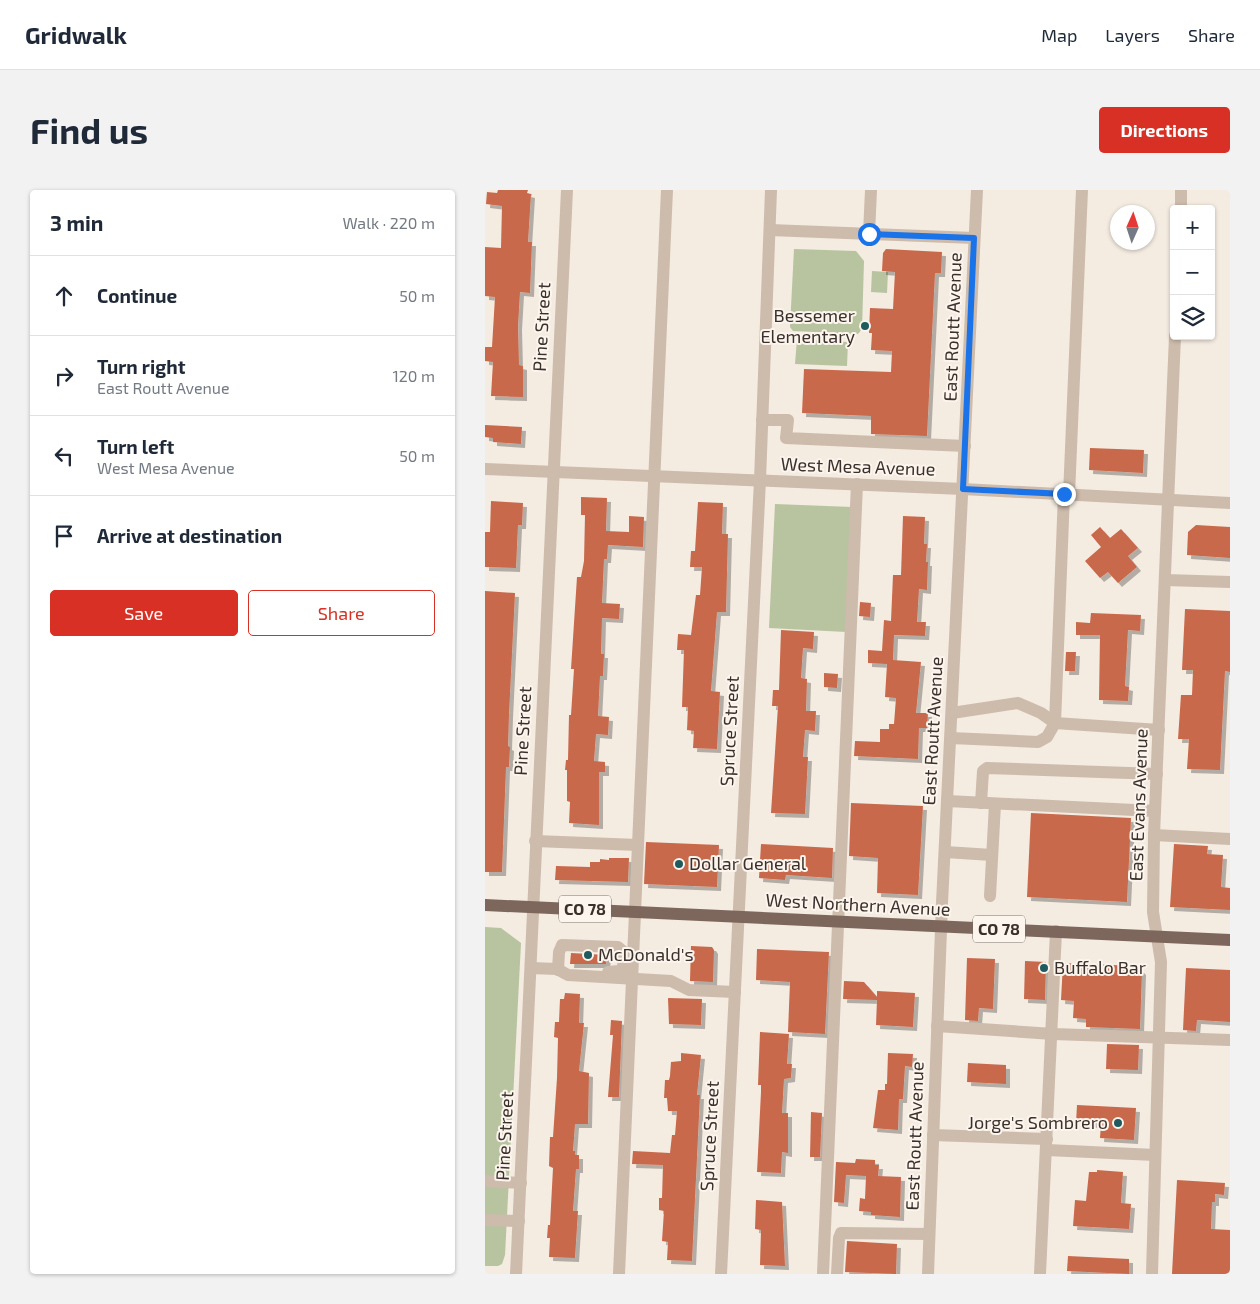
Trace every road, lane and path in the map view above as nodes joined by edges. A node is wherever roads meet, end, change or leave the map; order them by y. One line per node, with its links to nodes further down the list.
1 (567, 190): 16 (street, Pine Street)
2 (667, 190): 17 (street)
3 (771, 190): 9 (street, Spruce Street)
4 (871, 190): 10 (street)
5 (977, 190): 11 (street, East Routt Avenue)
6 (1082, 190): 21 (street)
7 (1181, 190): 8 (street)
8 (1181, 205)
9 (770, 230): 10 (street); 13 (street, Spruce Street)
10 (869, 234): 11 (street)
11 (974, 238): 14 (street, East Routt Avenue)
12 (1175, 340): 22 (street, East Evans Avenue)
13 (762, 420): 14 (street); 18 (street, Spruce Street)
14 (965, 446): 20 (street, East Routt Avenue)
15 (485, 469): 16 (street, West Mesa Avenue)
16 (553, 472): 17 (street, West Mesa Avenue); 37 (street, Pine Street)
17 (656, 476): 18 (street, West Mesa Avenue); 38 (street)
18 (759, 480): 19 (street, West Mesa Avenue); 45 (street, Spruce Street)
19 (857, 484): 20 (street, West Mesa Avenue); 46 (street)
20 (963, 489): 21 (street, West Mesa Avenue); 26 (street, East Routt Avenue)
21 (1066, 495): 22 (street, West Mesa Avenue); 27 (street)
22 (1168, 500): 23 (street, West Mesa Avenue); 24 (street, East Evans Avenue)
23 (1230, 503)
24 (1165, 580): 25 (street); 28 (street, East Evans Avenue)
25 (1230, 582)
26 (952, 713): 27 (street); 29 (street, East Routt Avenue)
27 (1055, 723): 28 (street); 29 (street)
28 (1159, 730): 30 (street, East Evans Avenue)
29 (951, 738): 31 (street, East Routt Avenue)
30 (1157, 774): 32 (street); 34 (street, East Evans Avenue)
31 (947, 801): 32 (street); 39 (street, East Routt Avenue)
32 (981, 803): 33 (street)
33 (995, 804): 34 (street); 40 (street)
34 (1155, 811): 35 (street, East Evans Avenue)
35 (1154, 835): 36 (street); 49 (street, East Evans Avenue)
36 (1230, 839)
37 (535, 841): 38 (street); 43 (street, Pine Street)
38 (638, 845): 44 (street)
39 (945, 852): 40 (street); 47 (street, East Routt Avenue)
40 (993, 855): 41 (street)
41 (990, 896)
42 (485, 905): 43 (main road, West Northern Avenue / CO 78)
43 (533, 907): 44 (main road, West Northern Avenue / CO 78); 51 (street, Pine Street)
44 (636, 912): 45 (main road, West Northern Avenue / CO 78); 54 (street)
45 (739, 916): 46 (main road, West Northern Avenue / CO 78); 55 (street, Spruce Street)
46 (838, 921): 47 (main road, West Northern Avenue / CO 78); 71 (street)
47 (941, 926): 48 (main road, West Northern Avenue / CO 78); 56 (street, East Routt Avenue)
48 (1056, 931): 49 (main road, West Northern Avenue / CO 78); 57 (street)
49 (1157, 936): 50 (main road, West Northern Avenue / CO 78); 58 (street, East Evans Avenue)
50 (1230, 940)
51 (531, 968): 52 (street); 64 (street, Pine Street)
52 (558, 970): 53 (street); 53 (street)
53 (586, 976): 54 (street)
54 (633, 978): 55 (street); 69 (street)
55 (735, 992): 70 (street, Spruce Street)
56 (937, 1026): 57 (street); 60 (street, East Routt Avenue)
57 (1053, 1034): 58 (street); 61 (street)
58 (1159, 1037): 59 (street); 62 (street, East Evans Avenue)
59 (1230, 1040)
60 (933, 1135): 61 (street); 67 (street, East Routt Avenue)
61 (1047, 1144): 62 (street); 74 (street)
62 (1155, 1155): 75 (street, East Evans Avenue)
63 (485, 1181): 64 (street)
64 (521, 1183): 66 (street, Pine Street)
65 (485, 1220): 66 (street)
66 (519, 1221): 68 (street, Pine Street)
67 (929, 1234): 72 (street); 73 (street, East Routt Avenue)
68 (516, 1274)
69 (619, 1274)
70 (721, 1274)
71 (823, 1274)
72 (837, 1274)
73 (927, 1274)
74 (1040, 1274)
75 (1152, 1274)

